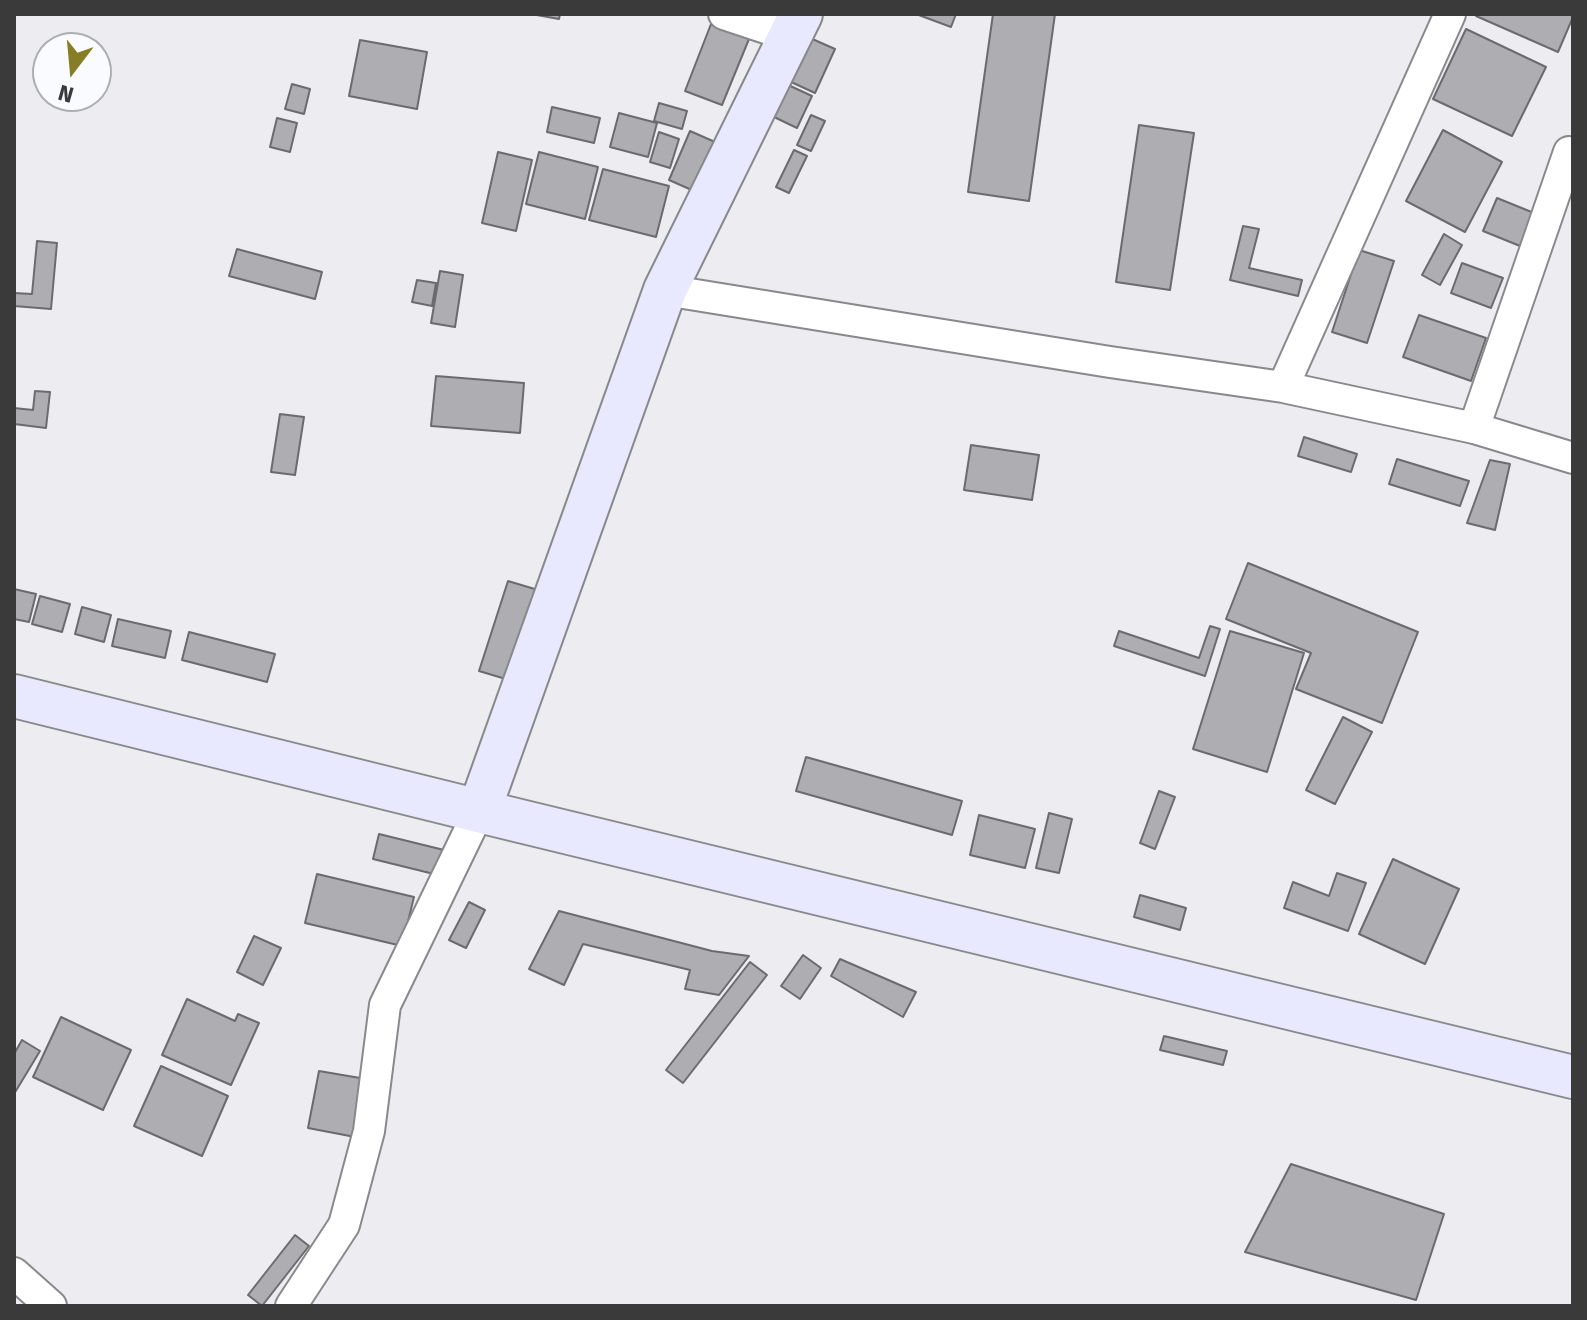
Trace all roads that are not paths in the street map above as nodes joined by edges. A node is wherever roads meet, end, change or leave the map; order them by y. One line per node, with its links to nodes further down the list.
1 (724, 14): 3 (street)
2 (1450, 14): 6 (street)
3 (796, 25): 5 (main road)
4 (1569, 152): 7 (street)
5 (665, 290): 6 (street); 10 (main road)
6 (1283, 387): 7 (street)
7 (1474, 428): 8 (street)
8 (1573, 458)
9 (14, 696): 10 (main road)
10 (479, 811): 11 (main road); 14 (street)
11 (1573, 1077)
12 (14, 1273): 13 (street)
13 (51, 1306)
14 (291, 1306)

